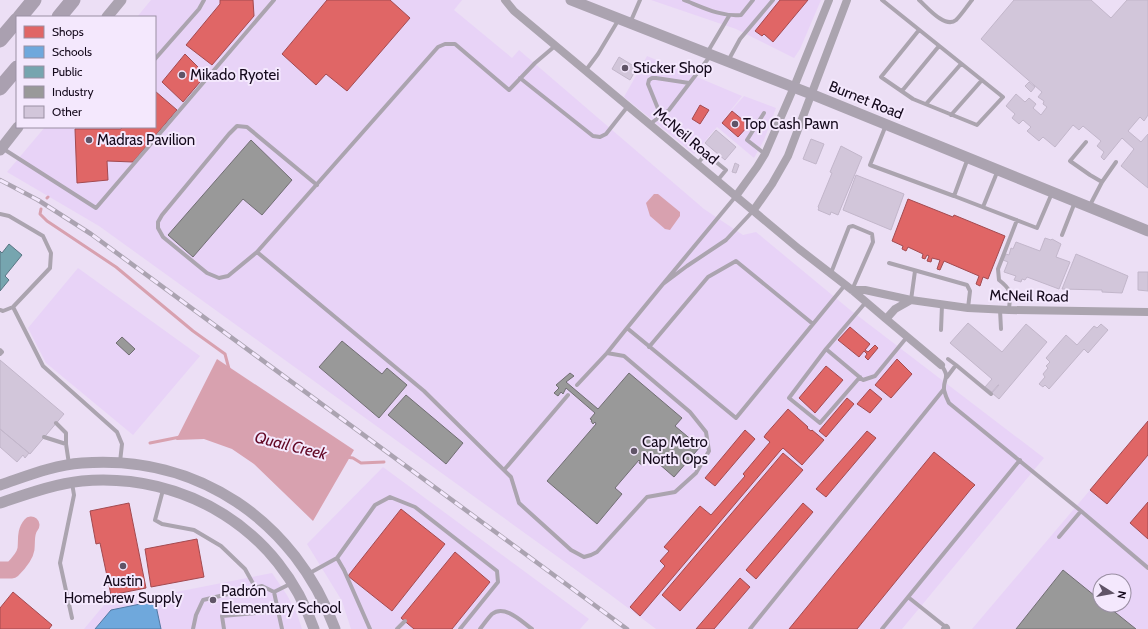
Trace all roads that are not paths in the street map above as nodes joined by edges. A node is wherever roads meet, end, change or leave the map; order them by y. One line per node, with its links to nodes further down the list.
1 (34, 0): 17 (highway)
2 (73, 0): 18 (highway)
3 (121, 0): 19 (main road)
4 (204, 0): 28 (lane)
5 (274, 0): 49 (lane)
6 (505, 0): 25 (street, McNeil Road)
7 (571, 0): 22 (main road, Burnet Road)
8 (640, 0): 22 (lane)
9 (684, 0): 20 (lane)
10 (753, 0): 20 (lane)
11 (773, 0): 29 (lane)
12 (829, 0): 37 (street)
13 (847, 0): 39 (street)
14 (882, 0): 23 (lane)
15 (919, 0): 16 (lane)
16 (972, 0)
17 (21, 16)
18 (60, 16)
19 (108, 16)
20 (729, 16): 27 (lane)
21 (16, 21): 24 (highway)
22 (625, 21): 27 (main road, Burnet Road); 32 (lane)
23 (919, 30): 26 (lane); 38 (lane)
24 (0, 40)
25 (556, 46): 32 (street, McNeil Road); 33 (lane)
26 (939, 46): 30 (lane); 38 (lane)
27 (709, 54): 29 (main road, Burnet Road); 35 (lane)
28 (156, 57)
29 (728, 61): 37 (main road, Burnet Road)
30 (961, 64): 34 (lane); 40 (lane)
31 (16, 69): 36 (highway)
32 (585, 71): 41 (street, McNeil Road)
33 (520, 78): 41 (lane); 57 (lane)
34 (982, 80): 43 (lane); 43 (lane)
35 (688, 83): 44 (lane); 44 (lane)
36 (0, 88)
37 (794, 88): 39 (main road, Burnet Road); 50 (street)
38 (902, 91): 40 (lane)
39 (812, 94): 46 (main road, Burnet Road); 64 (street)
40 (926, 104): 43 (lane)
41 (628, 106): 45 (street, McNeil Road)
42 (764, 113): 50 (lane)
43 (951, 115)
44 (661, 116): 45 (lane)
45 (650, 124): 53 (street, McNeil Road)
46 (886, 125): 51 (main road, Burnet Road); 60 (lane)
47 (17, 128): 49 (main road)
48 (1086, 142): 56 (lane)
49 (1, 149)
50 (765, 154): 59 (street)
51 (968, 158): 54 (main road, Burnet Road); 60 (lane)
52 (1116, 162): 56 (lane)
53 (697, 164): 55 (street, McNeil Road); 55 (lane)
54 (998, 170): 58 (main road, Burnet Road); 62 (lane)
55 (717, 181): 59 (street, McNeil Road)
56 (1102, 182): 63 (lane)
57 (317, 185): 69 (lane); 69 (lane)
58 (1053, 192): 61 (main road, Burnet Road); 66 (lane)
59 (736, 196): 64 (street, McNeil Road); 73 (lane)
60 (954, 196): 62 (lane)
61 (1076, 202): 63 (main road, Burnet Road); 68 (lane)
62 (983, 207): 66 (lane)
63 (1089, 207): 67 (main road, Burnet Road)
64 (753, 211): 72 (street, McNeil Road); 73 (lane)
65 (0, 214): 78 (lane)
66 (1017, 220): 81 (lane)
67 (1148, 231)
68 (1062, 235)
69 (257, 252): 109 (lane)
70 (889, 263): 71 (lane)
71 (915, 270): 75 (lane); 79 (lane)
72 (831, 274): 74 (street, McNeil Road); 74 (lane)
73 (663, 284): 85 (lane)
74 (848, 288): 75 (street, McNeil Road); 76 (street, McNeil Road); 84 (lane)
75 (911, 300): 77 (street, McNeil Road); 83 (street)
76 (866, 302): 83 (street, McNeil Road); 90 (lane)
77 (942, 305): 79 (street, McNeil Road); 87 (lane)
78 (13, 307): 80 (lane); 107 (lane)
79 (968, 308): 81 (street, McNeil Road)
80 (0, 310)
81 (1005, 310): 82 (street, McNeil Road); 86 (lane)
82 (1148, 312)
83 (886, 319): 88 (street, McNeil Road)
84 (813, 324): 89 (lane); 89 (lane)
85 (627, 328): 89 (lane); 92 (lane)
86 (1001, 329)
87 (942, 330)
88 (907, 337): 95 (street, McNeil Road); 97 (lane)
89 (649, 347)
90 (826, 349): 97 (lane); 97 (lane)
91 (0, 350): 93 (lane)
92 (607, 353): 99 (lane); 109 (lane)
93 (0, 354)
94 (948, 359): 96 (lane)
95 (940, 365): 98 (lane)
96 (956, 365): 98 (lane); 101 (lane)
97 (860, 377)
98 (947, 377): 100 (lane)
99 (577, 385)
100 (944, 389): 106 (lane); 137 (lane)
101 (991, 394)
102 (568, 395): 109 (lane)
103 (56, 423): 105 (lane)
104 (44, 437): 105 (lane)
105 (66, 444): 108 (lane)
106 (1020, 460): 115 (lane); 123 (lane)
107 (120, 462): 108 (main road); 110 (main road); 119 (main road)
108 (69, 465): 111 (main road); 112 (main road)
109 (504, 470)
110 (119, 481): 111 (main road); 113 (main road)
111 (72, 483): 114 (main road); 125 (lane)
112 (0, 485)
113 (163, 488): 120 (main road); 121 (lane)
114 (0, 503)
115 (1081, 511): 116 (lane); 118 (lane)
116 (1059, 537)
117 (337, 558): 119 (lane); 132 (lane); 134 (lane)
118 (1148, 568)
119 (308, 574): 120 (main road); 131 (main road)
120 (292, 583): 122 (lane); 130 (main road)
121 (255, 587): 122 (lane); 127 (lane)
122 (274, 592): 124 (lane)
123 (908, 597): 138 (lane); 139 (lane)
124 (278, 611): 128 (lane); 129 (lane)
125 (72, 618)
126 (405, 621): 133 (lane)
127 (193, 629)
128 (224, 629)
129 (282, 629)
130 (314, 629)
131 (335, 629)
132 (370, 629)
133 (397, 629)
134 (460, 629)
135 (480, 629): 136 (lane)
136 (532, 629)
137 (750, 629)
138 (882, 629)
139 (946, 629)

